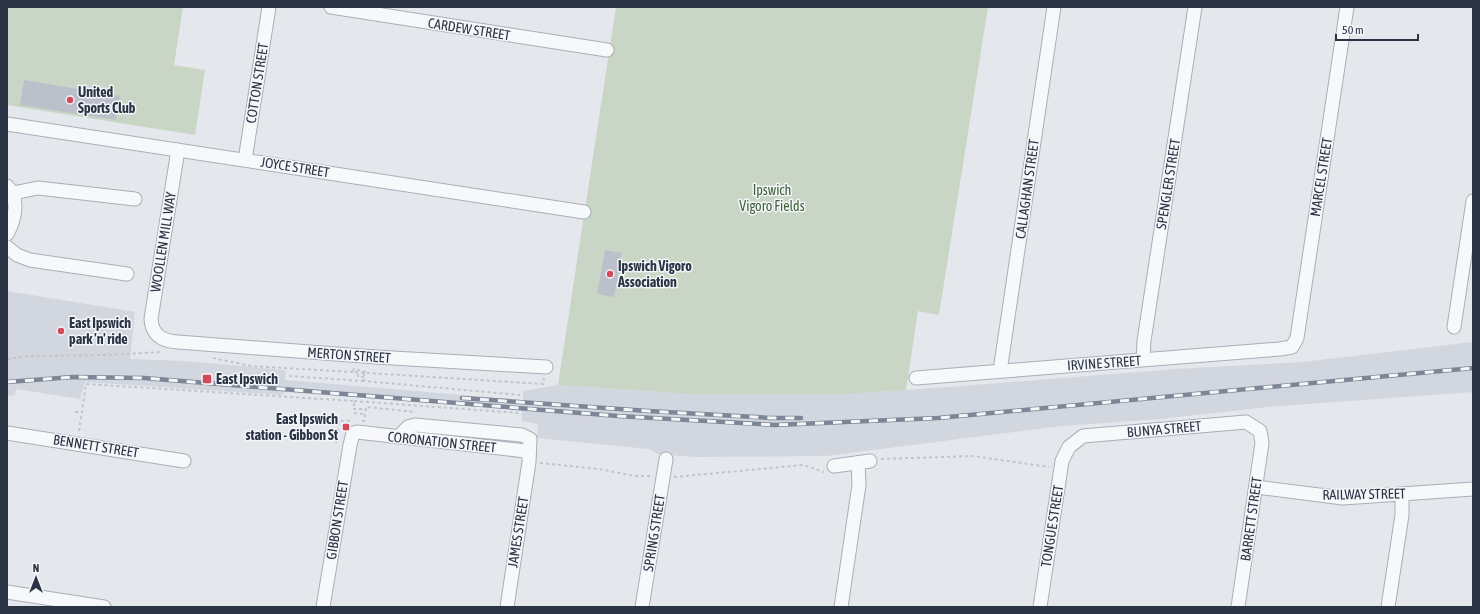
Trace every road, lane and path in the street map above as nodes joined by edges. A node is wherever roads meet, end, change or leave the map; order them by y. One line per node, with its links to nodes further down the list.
1 (269, 7): 9 (street, COTTON STREET)
2 (331, 7): 6 (street, CARDEW STREET)
3 (1054, 7): 26 (street, CALLAGHAN STREET)
4 (1195, 7): 23 (street, SPENGLER STREET)
5 (1347, 7): 19 (street, MARCEL STREET)
6 (607, 50)
7 (7, 124): 8 (street, JOYCE STREET)
8 (178, 150): 9 (street, JOYCE STREET); 18 (street, WOOLLEN MILL WAY)
9 (245, 160): 13 (street, JOYCE STREET)
10 (10, 189): 11 (street); 14 (street)
11 (135, 199)
12 (1473, 201): 17 (street)
13 (584, 212)
14 (7, 234)
15 (7, 247): 16 (street)
16 (126, 274)
17 (1454, 327)
18 (156, 334): 24 (street, MERTON STREET)
19 (1292, 346): 23 (street, IRVINE STREET)
20 (168, 351): 22 (path)
21 (207, 356): 27 (path)
22 (7, 359)
23 (1143, 360): 26 (street, IRVINE STREET)
24 (546, 367): 28 (path)
25 (370, 370): 27 (path)
26 (1000, 371): 31 (street, IRVINE STREET)
27 (353, 372): 28 (path)
28 (365, 372): 30 (path); 30 (path, bridge)
29 (289, 376): 32 (path)
30 (364, 377): 32 (path)
31 (916, 378)
32 (364, 381): 33 (path)
33 (520, 395)
34 (354, 401): 35 (path); 38 (path); 39 (path)
35 (354, 409): 36 (path); 40 (path)
36 (362, 409)
37 (75, 412): 38 (path)
38 (82, 412): 43 (path)
39 (519, 413)
40 (365, 414)
41 (1260, 431): 45 (street, BUNYA STREET); 54 (street, BARRETT STREET)
42 (7, 432): 48 (street, BENNETT STREET)
43 (79, 432)
44 (353, 434): 47 (street, CORONATION STREET); 59 (street, GIBBON STREET)
45 (1069, 447): 50 (street, TONGUE STREET)
46 (666, 459): 61 (street, SPRING STREET)
47 (534, 460): 52 (path); 60 (street, JAMES STREET)
48 (184, 461)
49 (868, 462): 50 (path); 51 (street); 62 (street)
50 (1061, 468): 63 (street, TONGUE STREET)
51 (830, 469): 53 (path)
52 (652, 476)
53 (671, 477)
54 (1256, 487): 56 (street, RAILWAY STREET); 64 (street, BARRETT STREET)
55 (1473, 489): 56 (street, RAILWAY STREET)
56 (1402, 494): 65 (street)
57 (7, 592): 58 (street)
58 (104, 607)
59 (322, 607)
60 (507, 607)
61 (642, 607)
62 (841, 607)
63 (1040, 607)
64 (1238, 607)
65 (1388, 607)

